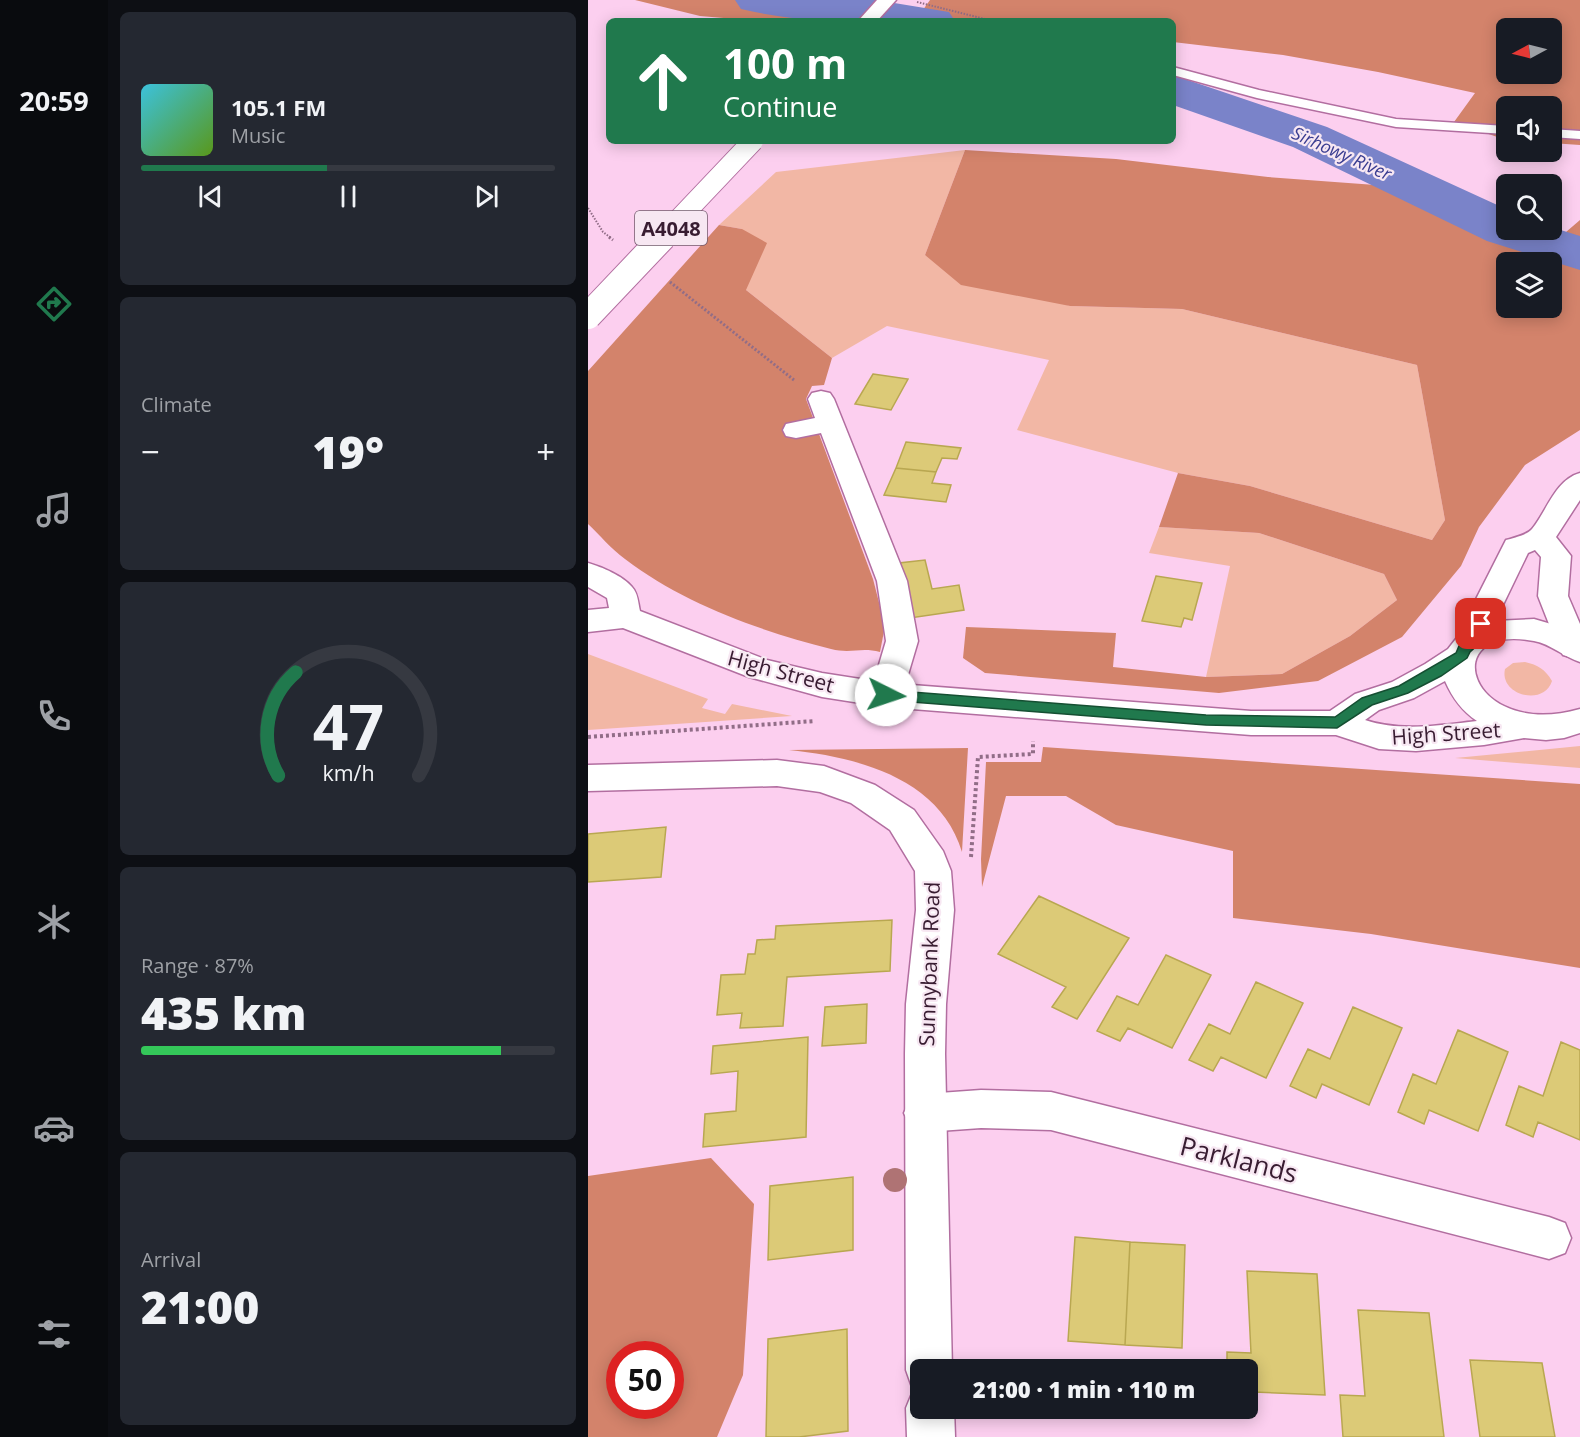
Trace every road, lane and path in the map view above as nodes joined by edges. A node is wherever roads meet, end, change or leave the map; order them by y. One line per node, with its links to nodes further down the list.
1 (887, 0): 3 (street)
2 (911, 0): 4 (path)
3 (870, 18)
4 (981, 18)
5 (1176, 72): 6 (lane)
6 (1496, 129)
7 (1562, 134): 8 (lane)
8 (1580, 135)
9 (750, 144): 13 (street, A4048, bridge)
10 (588, 208): 11 (path)
11 (621, 246)
12 (668, 281): 14 (path)
13 (588, 316)
14 (826, 411): 15 (street); 23 (street)
15 (796, 430)
16 (1580, 482): 17 (street)
17 (1541, 538): 21 (street); 22 (street)
18 (588, 573): 19 (street)
19 (626, 617): 20 (street, High Street); 23 (street, High Street)
20 (588, 621)
21 (1469, 646): 22 (street, High Street); 26 (street, High Street); 27 (street)
22 (1577, 649)
23 (886, 695): 26 (street, High Street)
24 (826, 720): 28 (path)
25 (1580, 721): 27 (street)
26 (1337, 723): 27 (street, High Street)
27 (1522, 726)
28 (588, 737)
29 (1033, 738): 31 (path)
30 (588, 778): 32 (street, Sunnybank Road)
31 (973, 813)
32 (925, 1113): 33 (street, Parklands); 34 (street, Sunnybank Road)
33 (1549, 1238)
34 (929, 1359)
35 (930, 1419): 36 (street)
36 (931, 1437)

